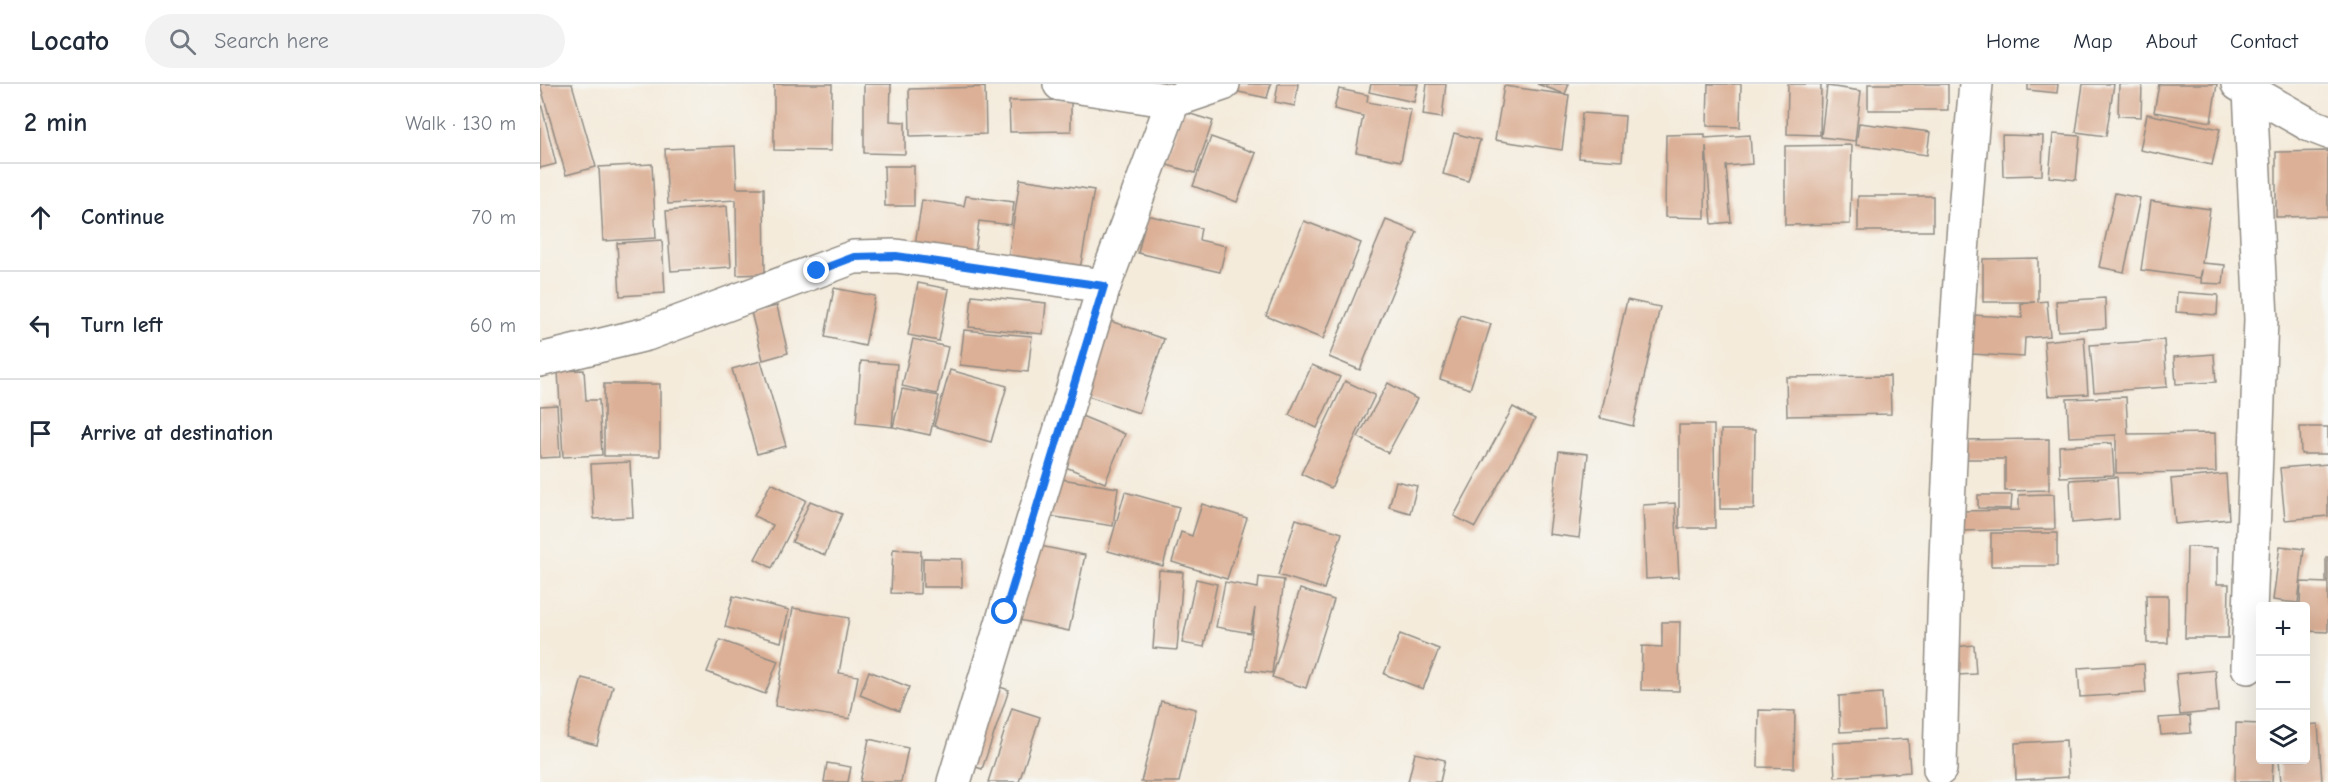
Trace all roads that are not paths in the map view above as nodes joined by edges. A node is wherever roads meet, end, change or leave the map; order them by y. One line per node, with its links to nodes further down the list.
1 (1060, 84): 5 (street)
2 (1223, 84): 5 (street)
3 (1976, 84): 10 (street)
4 (2244, 88): 6 (street); 9 (street)
5 (1173, 101): 7 (street)
6 (2328, 132)
7 (1104, 286): 8 (street); 11 (street)
8 (540, 360)
9 (2248, 667)
10 (1940, 769)
11 (954, 782)

